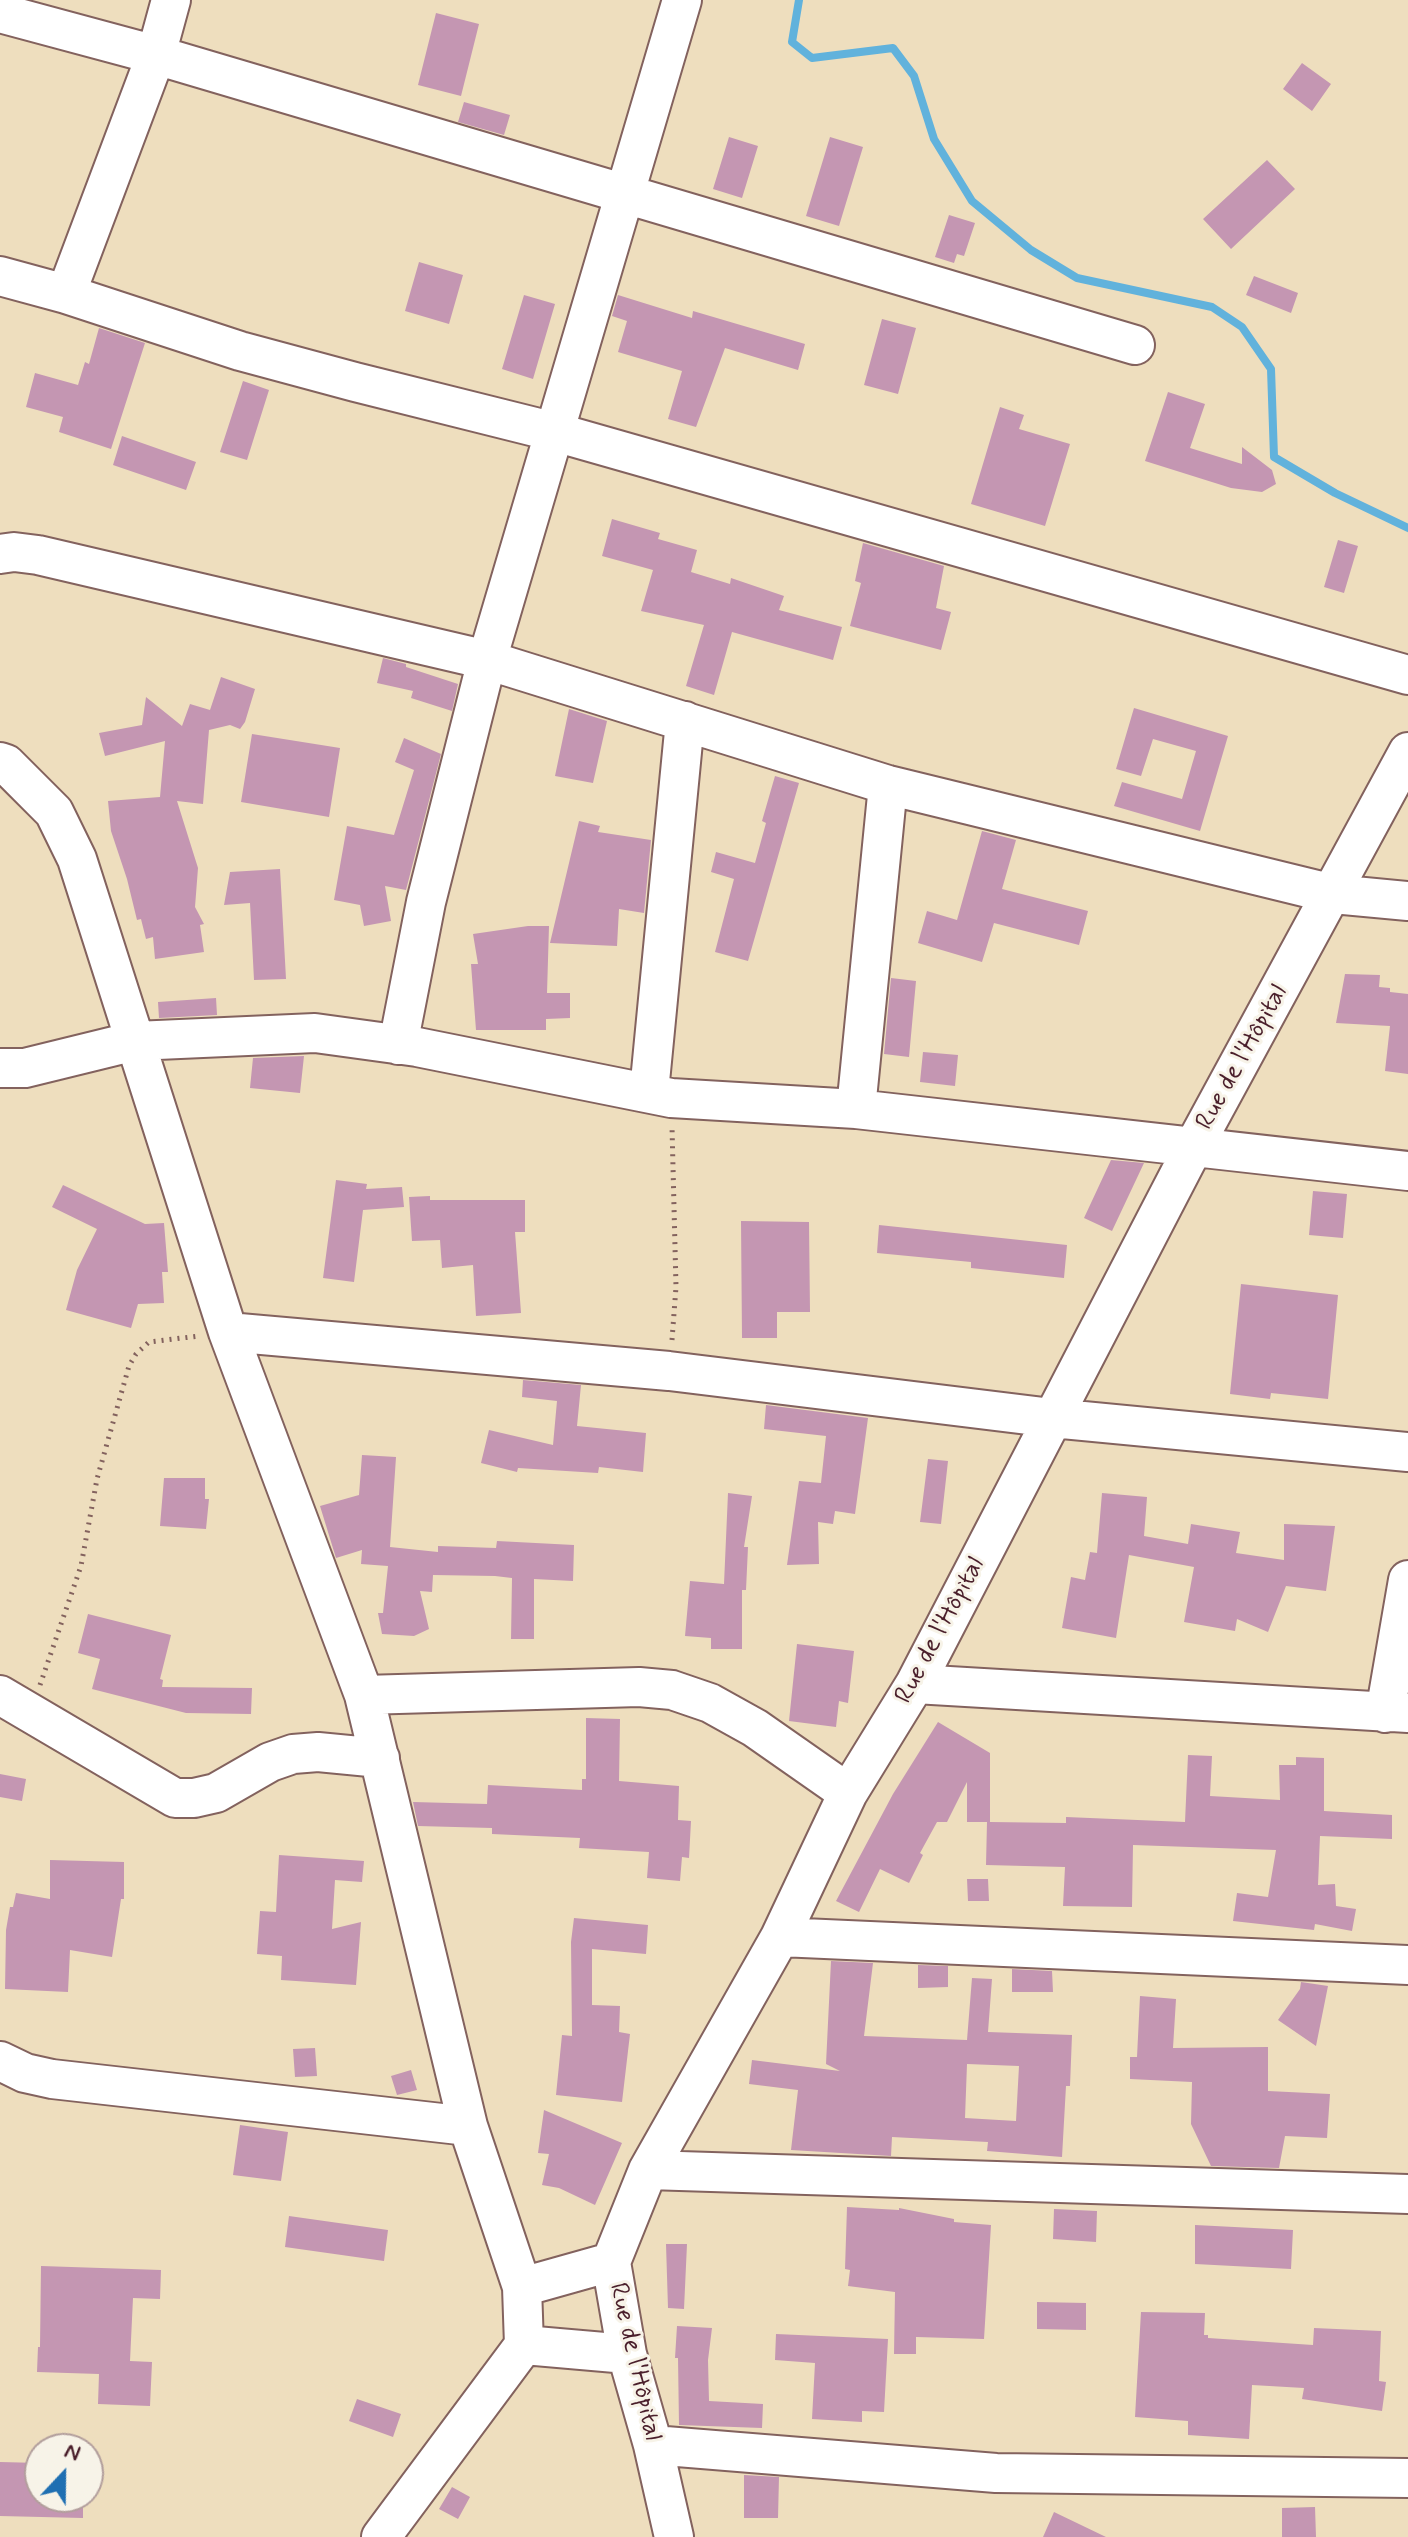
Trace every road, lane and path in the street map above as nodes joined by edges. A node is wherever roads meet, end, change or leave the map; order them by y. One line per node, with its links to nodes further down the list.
1 (171, 0): 4 (street)
2 (682, 0): 5 (street)
3 (0, 13): 4 (street)
4 (156, 55): 5 (street); 7 (street)
5 (623, 193): 8 (street); 9 (street)
6 (0, 276): 7 (street)
7 (66, 294): 9 (street)
8 (1135, 345)
9 (555, 432): 11 (street); 12 (street)
10 (0, 554): 11 (street)
11 (487, 660): 13 (street); 20 (street)
12 (1408, 675)
13 (685, 721): 16 (street); 22 (street)
14 (1408, 752): 17 (street, Rue de l'Hôpital)
15 (0, 762): 19 (street)
16 (888, 785): 17 (street); 23 (street)
17 (1333, 894): 18 (street); 24 (street, Rue de l'Hôpital)
18 (1408, 901)
19 (135, 1041): 20 (street); 21 (street); 26 (street)
20 (398, 1045): 22 (street)
21 (0, 1068)
22 (660, 1095): 23 (street); 27 (path)
23 (856, 1109): 24 (street)
24 (1193, 1148): 25 (street); 28 (street, Rue de l'Hôpital)
25 (1408, 1171)
26 (228, 1332): 27 (street); 32 (street); 33 (path)
27 (669, 1371): 28 (street)
28 (1052, 1418): 29 (street); 31 (street, Rue de l'Hôpital)
29 (1408, 1452)
30 (1408, 1580): 34 (street)
31 (915, 1684): 34 (street); 36 (street, Rue de l'Hôpital)
32 (364, 1695): 35 (street); 36 (street)
33 (15, 1704): 35 (street)
34 (1396, 1713)
35 (380, 1758): 40 (street)
36 (848, 1793): 37 (street, Rue de l'Hôpital)
37 (780, 1937): 38 (street); 41 (street, Rue de l'Hôpital)
38 (1408, 1965)
39 (0, 2061): 40 (street)
40 (468, 2126): 44 (street)
41 (648, 2170): 42 (street); 43 (street, Rue de l'Hôpital)
42 (1408, 2194)
43 (611, 2262): 44 (street); 46 (street, Rue de l'Hôpital)
44 (522, 2287): 45 (street)
45 (524, 2345): 46 (street); 49 (street)
46 (627, 2354): 47 (street, Rue de l'Hôpital)
47 (653, 2445): 48 (street); 50 (street, Rue de l'Hôpital)
48 (1408, 2478)
49 (381, 2537)
50 (674, 2537)

